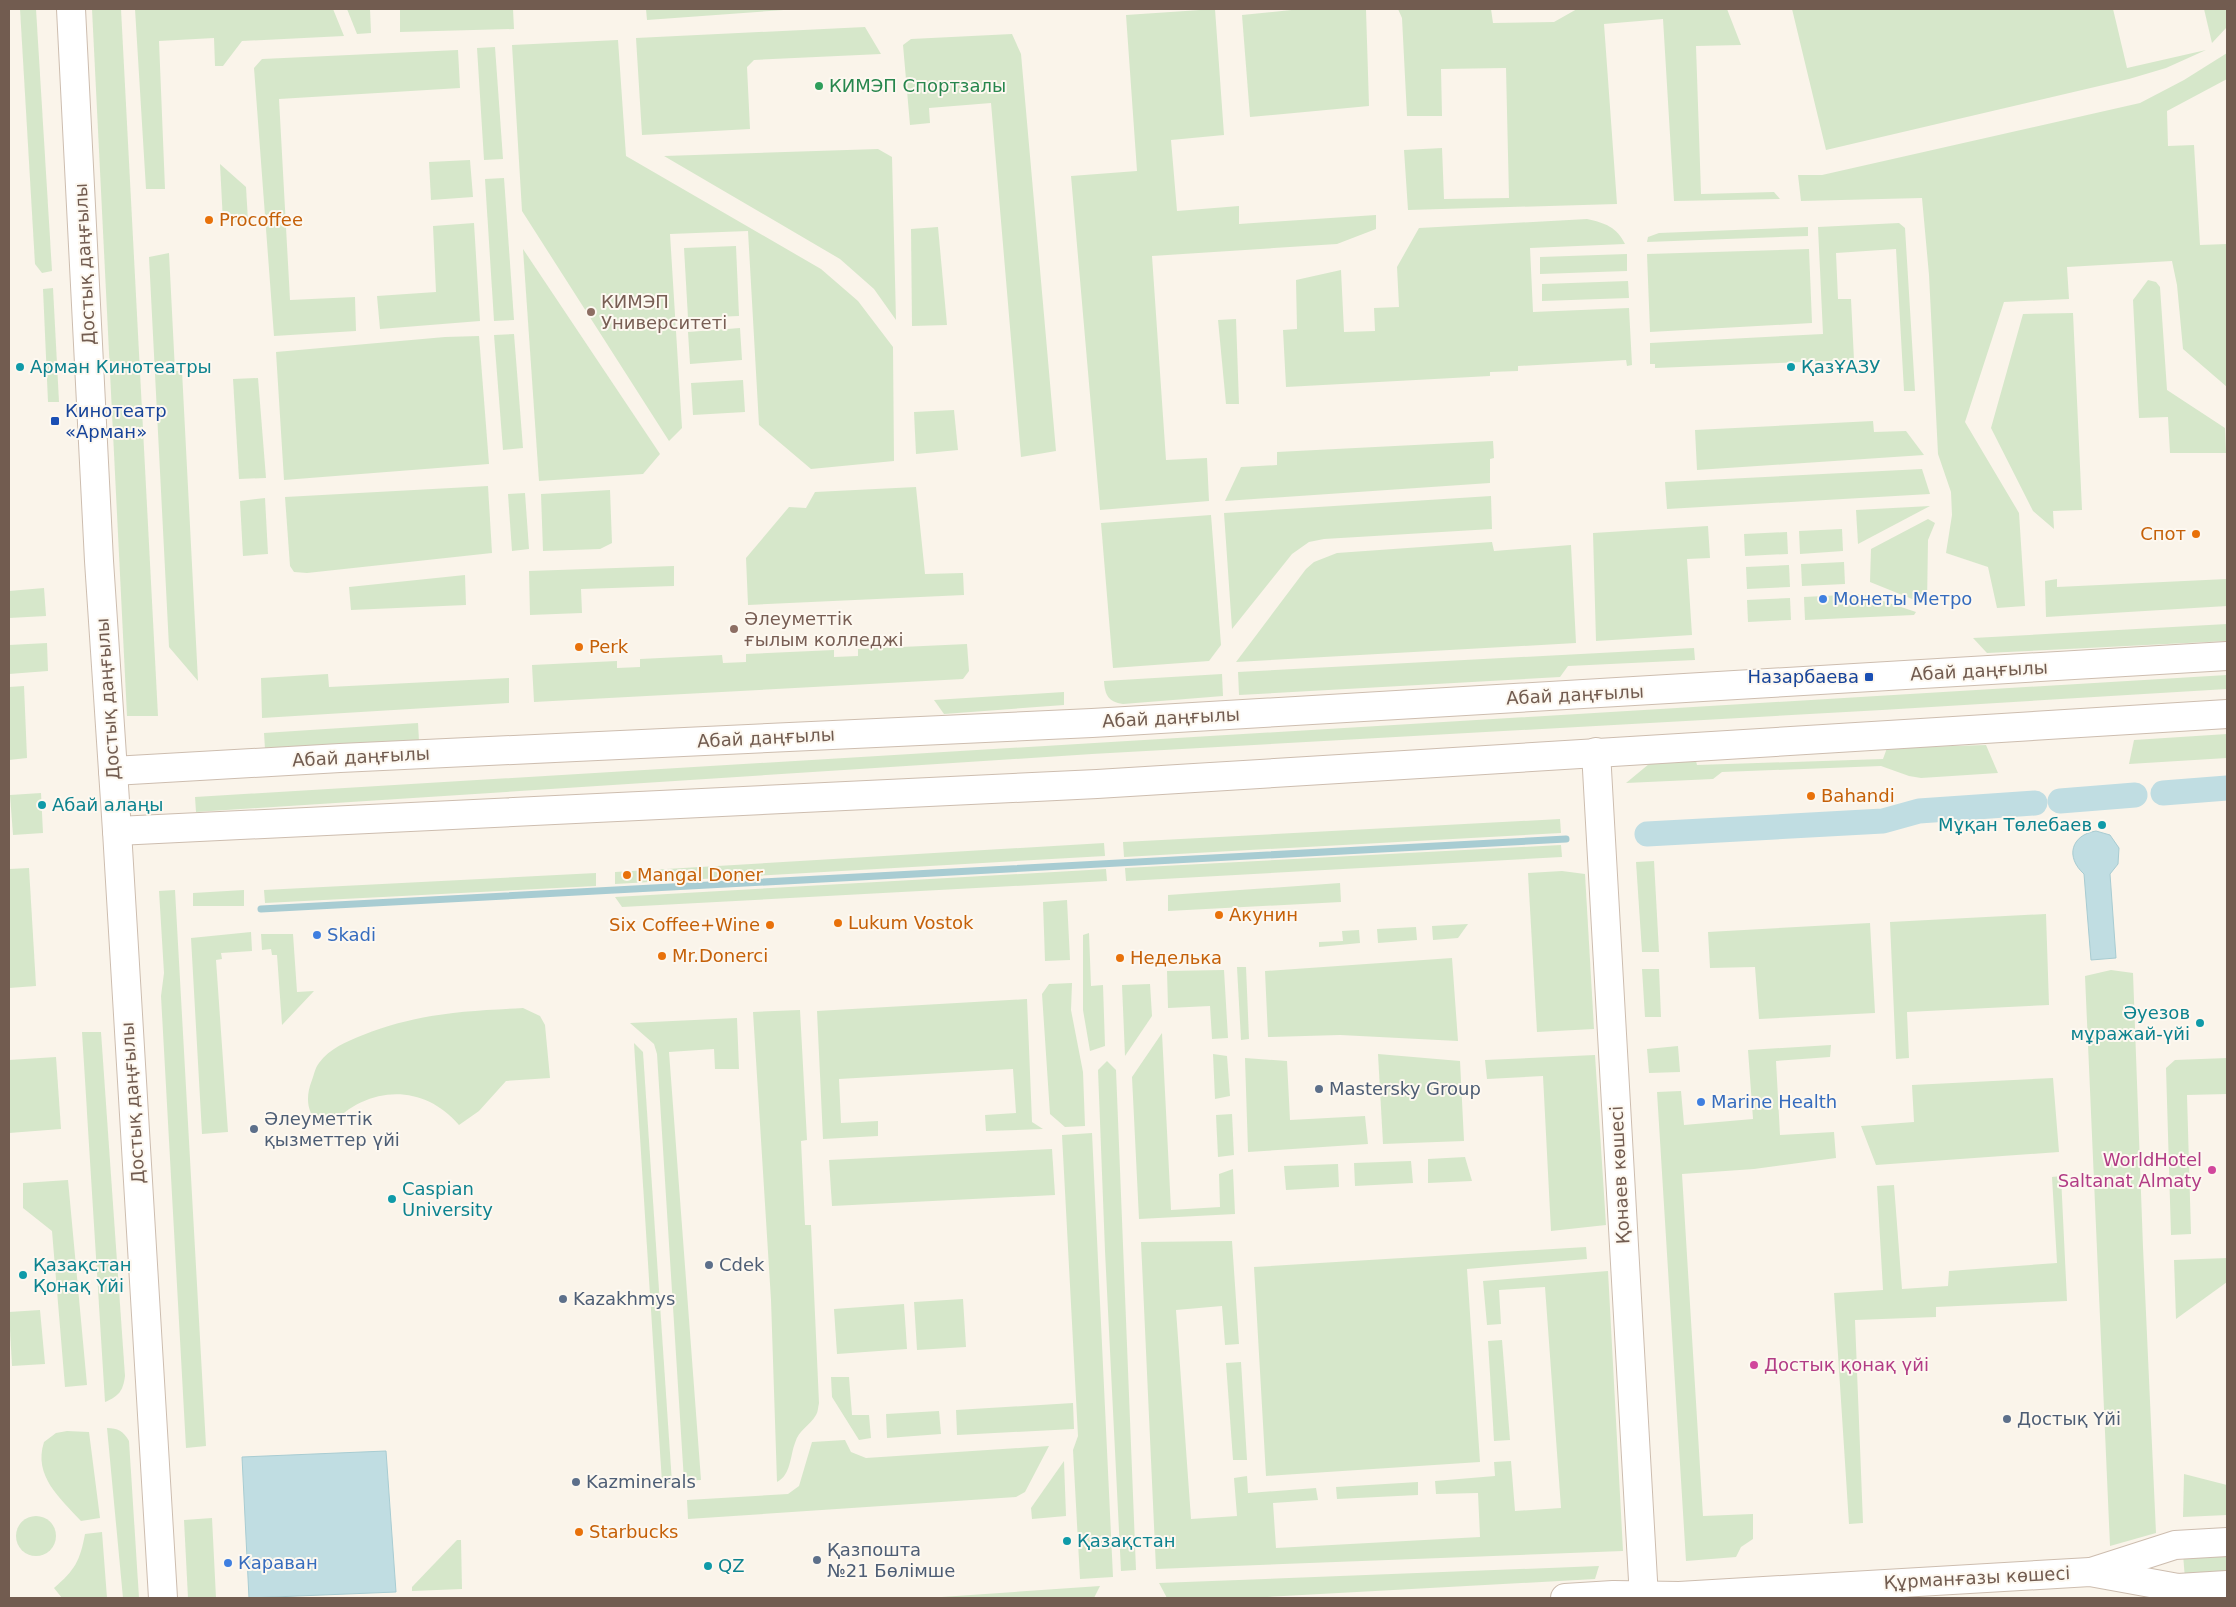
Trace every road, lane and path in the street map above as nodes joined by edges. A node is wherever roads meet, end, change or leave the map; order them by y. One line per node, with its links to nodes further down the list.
1 (71, 9): 5 (main road, Достық даңғылы)
2 (2227, 656): 5 (main road, Абай даңғылы)
3 (2227, 714): 4 (main road)
4 (1596, 752): 6 (main road); 10 (main road, Қонаев көшесі)
5 (113, 771): 6 (main road, Достық даңғылы)
6 (117, 831): 11 (main road, Достық даңғылы)
7 (2227, 1542): 8 (main road, Құрманғазы көшесі)
8 (2090, 1572): 9 (main road, Құрманғазы көшесі); 10 (main road, Құрманғазы көшесі)
9 (2227, 1585)
10 (1644, 1597): 12 (main road, Құрманғазы көшесі)
11 (163, 1598)
12 (1565, 1598)

